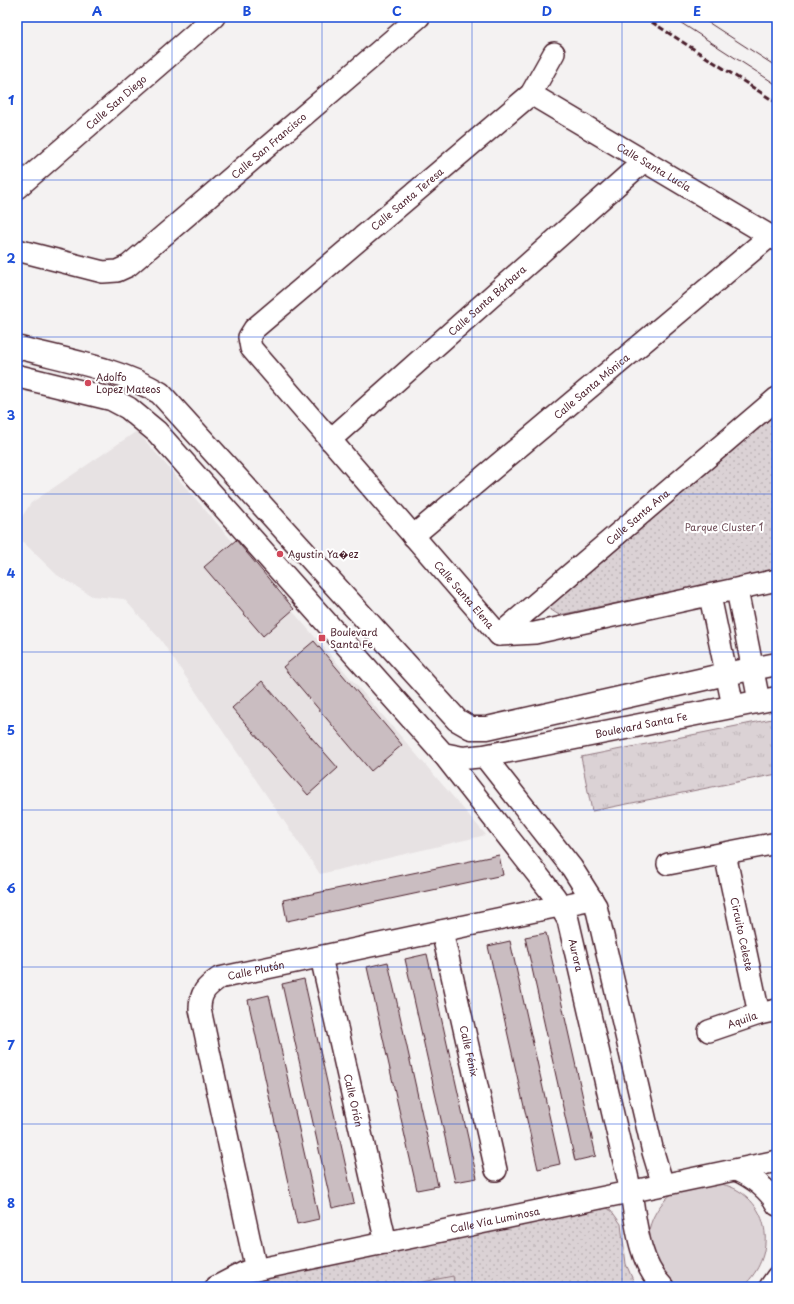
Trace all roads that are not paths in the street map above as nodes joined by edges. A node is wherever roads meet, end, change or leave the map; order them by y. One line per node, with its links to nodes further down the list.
1 (214, 17): 6 (street, Calle San Diego)
2 (419, 17): 8 (street, Calle San Francisco)
3 (554, 53): 4 (street, Calle Santa Teresa)
4 (531, 94): 5 (street, Calle Santa Lucía); 9 (street, Calle Santa Teresa)
5 (644, 161): 7 (street, Calle Santa Lucía); 13 (street, Calle Santa Bárbara)
6 (17, 188)
7 (774, 238): 14 (street, Calle Santa Mónica)
8 (17, 250)
9 (249, 337): 13 (street, Calle Santa Elena)
10 (17, 347): 21 (main road)
11 (17, 376): 24 (main road)
12 (777, 398): 18 (street, Calle Santa Ana)
13 (330, 440): 14 (street, Calle Santa Elena)
14 (413, 536): 18 (street, Calle Santa Elena)
15 (777, 580): 16 (street, Calle Santa Elena)
16 (737, 590): 17 (street, Calle Santa Elena); 20 (street)
17 (710, 596): 18 (street, Calle Santa Elena); 21 (street)
18 (499, 635)
19 (777, 664): 20 (main road)
20 (752, 669): 21 (main road); 22 (street)
21 (726, 674): 23 (street)
22 (768, 699): 23 (main road, Boulevard Santa Fe)
23 (733, 706): 25 (main road, Boulevard Santa Fe)
24 (442, 754): 25 (main road, Boulevard Santa Fe); 30 (street, Aurora)
25 (484, 756): 29 (street)
26 (777, 843): 27 (street)
27 (725, 854): 28 (street); 33 (street, Circuito Celeste)
28 (668, 864)
29 (592, 899): 30 (street, Calle Plutón); 38 (street)
30 (561, 906): 31 (street, Calle Plutón); 39 (street, Aurora)
31 (442, 931): 32 (street, Calle Plutón); 36 (street, Calle Fénix)
32 (321, 957): 41 (street, Calle Orión); 42 (street, Calle Plutón)
33 (768, 1012): 34 (street, Aquila)
34 (709, 1031)
35 (777, 1161): 37 (street, Calle Vía Luminosa)
36 (496, 1170)
37 (736, 1170): 38 (street, Calle Vía Luminosa); 40 (street)
38 (663, 1185): 39 (street, Calle Vía Luminosa)
39 (631, 1192): 41 (street, Calle Vía Luminosa); 45 (street, Aurora)
40 (777, 1205)
41 (386, 1243): 42 (street, Calle Vía Luminosa)
42 (256, 1270): 44 (street, Calle Vía Luminosa)
43 (777, 1277): 46 (street)
44 (216, 1287)
45 (663, 1287)
46 (770, 1287)

